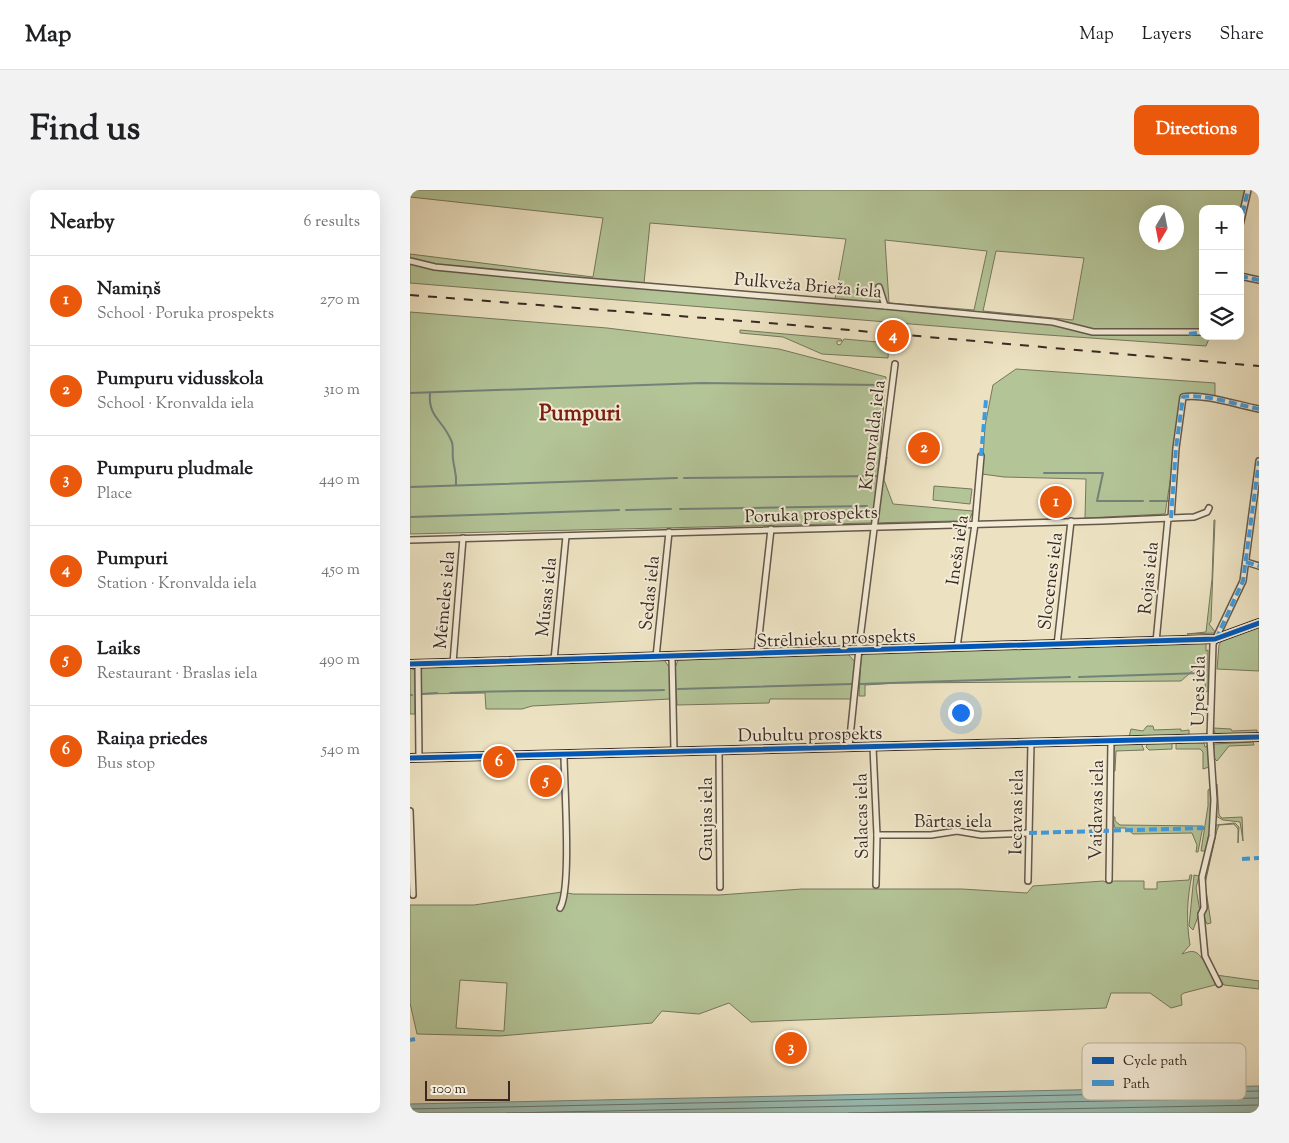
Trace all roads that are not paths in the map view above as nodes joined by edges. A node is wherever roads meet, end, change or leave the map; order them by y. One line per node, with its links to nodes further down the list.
1 (1248, 190): 2 (street)
2 (1244, 208)
3 (410, 261): 7 (street, Pulkveža Brieža iela)
4 (1244, 277): 5 (street)
5 (1259, 280)
6 (879, 287): 7 (street)
7 (885, 306): 8 (street, Pulkveža Brieža iela)
8 (1199, 331)
9 (895, 364): 17 (street, Kronvalda iela)
10 (1259, 409): 14 (street, Rojas iela)
11 (981, 456): 16 (street, Ineša iela)
12 (1259, 461): 23 (street, Upes iela)
13 (1209, 508): 14 (street, Poruka prospekts)
14 (1170, 518): 15 (street, Poruka prospekts); 27 (street, Rojas iela)
15 (1071, 521): 16 (street, Poruka prospekts); 28 (street, Slocenes iela)
16 (975, 524): 17 (street, Poruka prospekts); 29 (street, Ineša iela)
17 (874, 526): 18 (street, Poruka prospekts); 30 (street, Kronvalda iela)
18 (771, 529): 19 (street, Poruka prospekts); 31 (street)
19 (669, 532): 20 (street, Poruka prospekts); 32 (street, Sedas iela)
20 (566, 536): 21 (street, Poruka prospekts); 34 (street, Mūsas iela)
21 (463, 538): 22 (street, Poruka prospekts); 35 (street, Mēmeles iela)
22 (410, 540)
23 (1246, 562): 24 (street); 26 (street, Upes iela)
24 (1259, 566)
25 (1259, 623): 26 (main road, Strēlnieku prospekts)
26 (1215, 639): 27 (main road, Strēlnieku prospekts); 38 (street, Upes iela)
27 (1156, 642): 28 (main road, Strēlnieku prospekts)
28 (1057, 644): 29 (main road, Strēlnieku prospekts)
29 (957, 647): 30 (main road, Strēlnieku prospekts)
30 (858, 651): 31 (main road, Strēlnieku prospekts); 41 (street, Kronvalda iela)
31 (758, 654): 33 (main road, Strēlnieku prospekts)
32 (656, 657): 33 (main road, Strēlnieku prospekts); 34 (main road, Strēlnieku prospekts)
33 (672, 657): 44 (street)
34 (554, 660): 35 (main road, Strēlnieku prospekts)
35 (453, 663): 36 (main road, Strēlnieku prospekts)
36 (414, 664): 47 (street)
37 (1259, 738): 38 (main road, Dubultu prospekts)
38 (1210, 739): 39 (main road, Dubultu prospekts); 57 (street, Upes iela)
39 (1111, 741): 40 (main road, Dubultu prospekts); 51 (street, Vaidavas iela)
40 (1031, 743): 42 (main road, Dubultu prospekts); 49 (street, Iecavas iela)
41 (849, 747): 42 (main road, Dubultu prospekts); 43 (main road, Dubultu prospekts)
42 (873, 747): 50 (street, Salacas iela)
43 (719, 750): 44 (main road, Dubultu prospekts); 54 (street, Gaujas iela)
44 (674, 752): 45 (main road, Dubultu prospekts)
45 (564, 754): 47 (main road, Dubultu prospekts); 56 (street)
46 (410, 758): 47 (main road, Dubultu prospekts)
47 (419, 758)
48 (410, 810): 55 (street)
49 (1029, 833): 50 (street, Bārtas iela); 52 (street, Iecavas iela)
50 (877, 835): 53 (street, Salacas iela)
51 (1109, 880)
52 (1028, 881)
53 (876, 885)
54 (720, 887)
55 (413, 895)
56 (560, 908)
57 (1219, 984)

